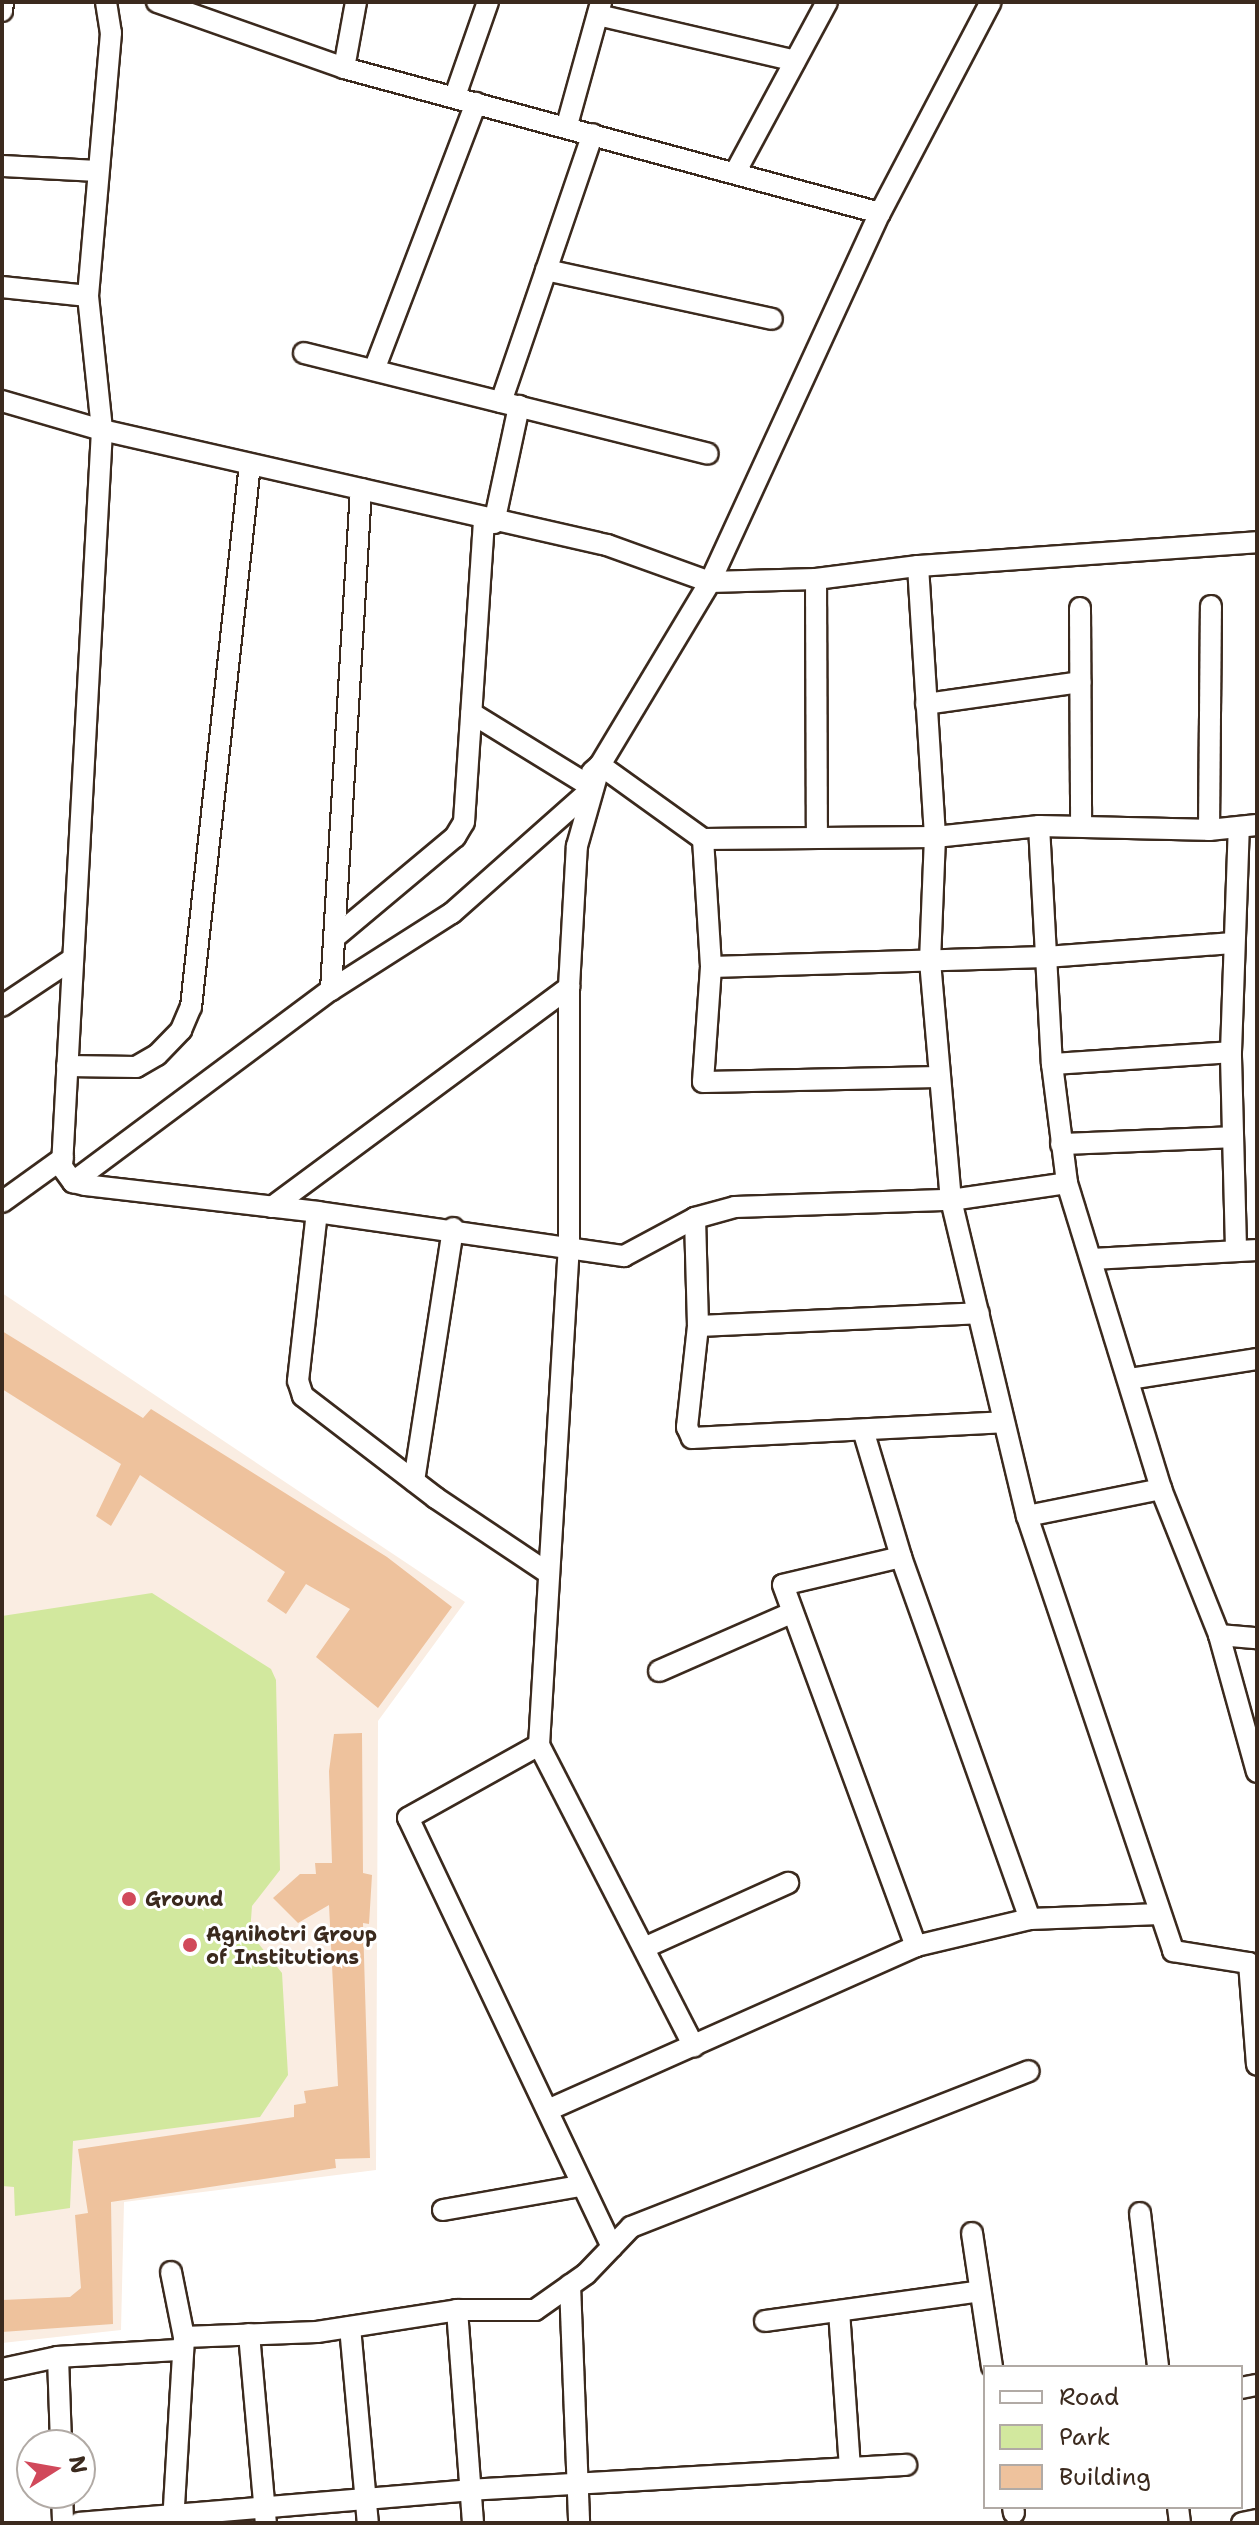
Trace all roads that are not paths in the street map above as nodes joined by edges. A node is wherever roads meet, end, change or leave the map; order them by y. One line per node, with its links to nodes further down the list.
1 (3, 2): 9 (street)
2 (106, 2): 17 (street)
3 (157, 2): 11 (street)
4 (356, 2): 11 (street)
5 (488, 2): 12 (street)
6 (827, 2): 10 (street)
7 (991, 2): 19 (street)
8 (599, 8): 10 (street); 14 (street)
9 (2, 11)
10 (795, 61): 18 (street)
11 (344, 68): 12 (street)
12 (455, 96): 13 (street)
13 (476, 103): 14 (street); 25 (street)
14 (567, 125): 15 (street)
15 (593, 134): 18 (street); 20 (street)
16 (2, 166): 17 (street)
17 (97, 171): 22 (street)
18 (736, 171): 19 (street)
19 (880, 213): 36 (street)
20 (546, 270): 23 (street); 27 (street)
21 (2, 287): 22 (street)
22 (88, 296): 28 (street)
23 (772, 319)
24 (304, 353): 25 (street)
25 (374, 370): 27 (street)
26 (2, 401): 28 (street)
27 (510, 404): 29 (street); 32 (street)
28 (102, 430): 30 (street); 54 (street)
29 (708, 454)
30 (250, 464): 31 (street); 62 (street)
31 (361, 489): 32 (street); 51 (street)
32 (489, 521): 36 (street); 41 (street)
33 (1257, 542): 34 (street)
34 (918, 566): 35 (street); 40 (street)
35 (816, 579): 36 (street); 49 (street)
36 (710, 582): 42 (street)
37 (1211, 606): 47 (street)
38 (1080, 608): 39 (street)
39 (1080, 682): 40 (street); 44 (street)
40 (926, 704): 48 (street)
41 (471, 713): 43 (street); 51 (street)
42 (600, 765): 43 (street); 50 (street)
43 (584, 782): 57 (street); 58 (street)
44 (1081, 825): 45 (street); 47 (street)
45 (1039, 826): 48 (street); 53 (street)
46 (1248, 826): 47 (street); 52 (street)
47 (1209, 830)
48 (935, 837): 49 (street); 55 (street)
49 (817, 838): 50 (street)
50 (703, 839): 56 (street)
51 (334, 942): 57 (street)
52 (1232, 943): 53 (street); 60 (street)
53 (1046, 957): 55 (street); 61 (street)
54 (71, 960): 59 (street); 62 (street)
55 (930, 961): 56 (street); 63 (street)
56 (711, 967): 63 (street)
57 (331, 985): 67 (street)
58 (569, 987): 71 (street); 75 (street)
59 (2, 1006)
60 (1231, 1052): 61 (street); 64 (street)
61 (1052, 1064): 65 (street)
62 (67, 1066): 66 (street)
63 (940, 1077): 69 (street)
64 (1233, 1137): 65 (street); 76 (street)
65 (1061, 1144): 68 (street)
66 (63, 1158): 67 (street); 70 (street)
67 (73, 1182): 71 (street)
68 (1067, 1183): 69 (street); 77 (street)
69 (951, 1200): 73 (street); 78 (street)
70 (2, 1202)
71 (272, 1207): 72 (street)
72 (317, 1212): 74 (street); 84 (street)
73 (695, 1218): 75 (street); 79 (street)
74 (453, 1228): 75 (street); 84 (street)
75 (569, 1244): 88 (street)
76 (1247, 1249): 77 (street)
77 (1093, 1259): 81 (street)
78 (979, 1313): 79 (street); 82 (street)
79 (698, 1326): 83 (street)
80 (1257, 1359): 81 (street)
81 (1129, 1379): 85 (street)
82 (1003, 1422): 83 (street); 86 (street)
83 (863, 1430): 87 (street)
84 (414, 1481): 88 (street)
85 (1161, 1489): 86 (street); 90 (street)
86 (1027, 1516): 96 (street)
87 (901, 1557): 89 (street); 97 (street)
88 (548, 1573): 93 (street)
89 (791, 1613): 92 (street); 98 (street)
90 (1219, 1635): 91 (street); 94 (street)
91 (1257, 1638)
92 (659, 1671)
93 (539, 1745): 99 (street); 105 (street)
94 (1257, 1772)
95 (788, 1883): 99 (street)
96 (1160, 1914): 97 (street); 100 (street)
97 (1030, 1919): 98 (street)
98 (916, 1946): 102 (street)
99 (646, 1947): 102 (street)
100 (1253, 1954): 101 (street)
101 (1256, 2039): 103 (street)
102 (694, 2046): 105 (street)
103 (1257, 2065)
104 (1029, 2071): 110 (street)
105 (548, 2110): 106 (street)
106 (579, 2186): 107 (street); 110 (street)
107 (443, 2210)
108 (1140, 2213): 122 (street)
109 (972, 2233): 113 (street)
110 (612, 2247): 112 (street)
111 (171, 2272): 119 (street)
112 (570, 2285): 114 (street); 127 (street)
113 (980, 2291): 115 (street); 121 (street)
114 (457, 2310): 117 (street); 128 (street)
115 (839, 2311): 116 (street); 126 (street)
116 (765, 2321)
117 (350, 2327): 118 (street); 129 (street)
118 (249, 2334): 119 (street); 130 (street)
119 (183, 2343): 120 (street); 131 (street)
120 (58, 2357): 123 (street); 124 (street)
121 (992, 2365)
122 (1158, 2365)
123 (2, 2369)
124 (60, 2429)
125 (906, 2465): 126 (street)
126 (850, 2468): 127 (street)
127 (577, 2483): 128 (street); 136 (street)
128 (469, 2490): 129 (street); 135 (street)
129 (367, 2498): 130 (street); 134 (street)
130 (265, 2514): 131 (street)
131 (173, 2518): 133 (street)
132 (1257, 2520): 137 (street)
133 (79, 2523)
134 (368, 2523)
135 (473, 2523)
136 (579, 2523)
137 (1242, 2523)

